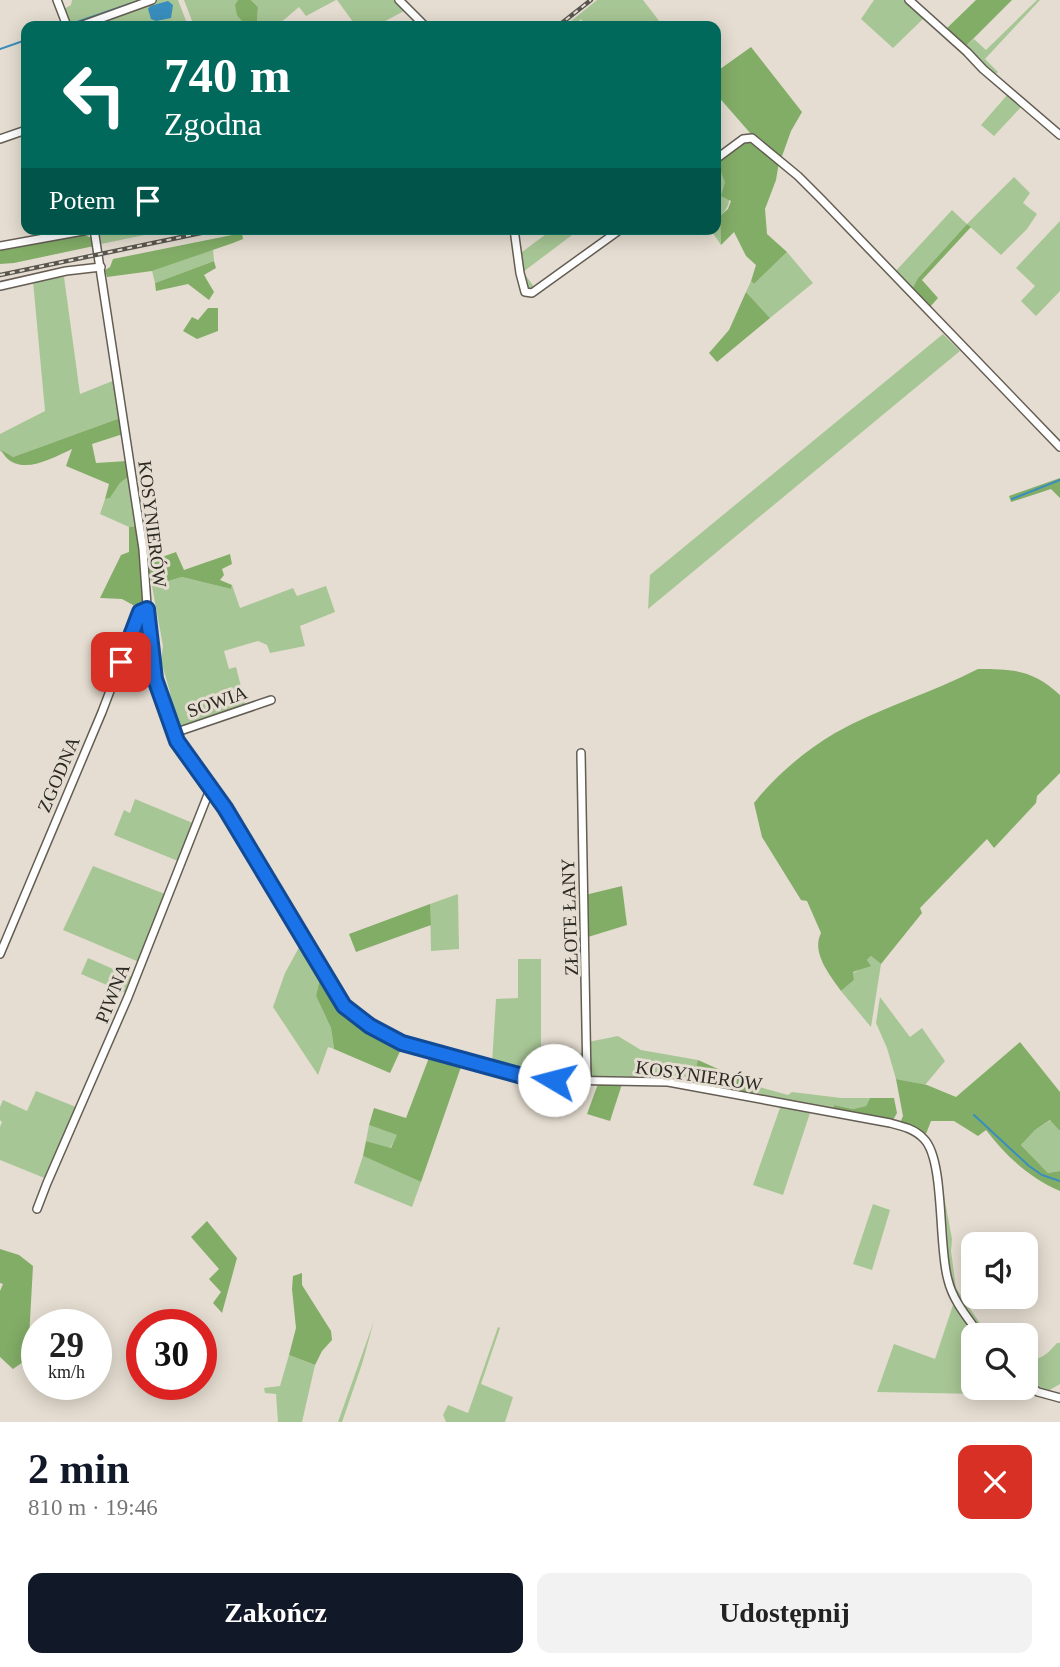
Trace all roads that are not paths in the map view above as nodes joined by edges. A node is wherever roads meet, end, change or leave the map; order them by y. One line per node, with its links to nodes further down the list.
1 (57, 0): 5 (street)
2 (152, 0): 6 (street)
3 (399, 0): 7 (street)
4 (909, 0): 9 (street)
5 (65, 21)
6 (94, 21)
7 (420, 21)
8 (21, 132): 10 (street)
9 (1060, 135)
10 (0, 139)
11 (721, 155): 19 (street)
12 (61, 235): 16 (street)
13 (95, 235): 17 (street, KOSYNIERÓW)
14 (515, 235): 15 (street)
15 (613, 235)
16 (0, 246)
17 (101, 267): 18 (street); 20 (street, KOSYNIERÓW)
18 (0, 286)
19 (1060, 447)
20 (147, 609): 22 (street, KOSYNIERÓW); 25 (street, ZGODNA)
21 (271, 700): 22 (street, SOWIA)
22 (174, 733): 24 (street, KOSYNIERÓW)
23 (581, 753): 26 (street, ZŁOTE ŁANY)
24 (211, 787): 26 (street, KOSYNIERÓW); 27 (street, PIWNA)
25 (0, 954)
26 (587, 1081): 28 (street, KOSYNIERÓW)
27 (37, 1209)
28 (972, 1323)
29 (1038, 1392): 30 (street)
30 (1060, 1398)

